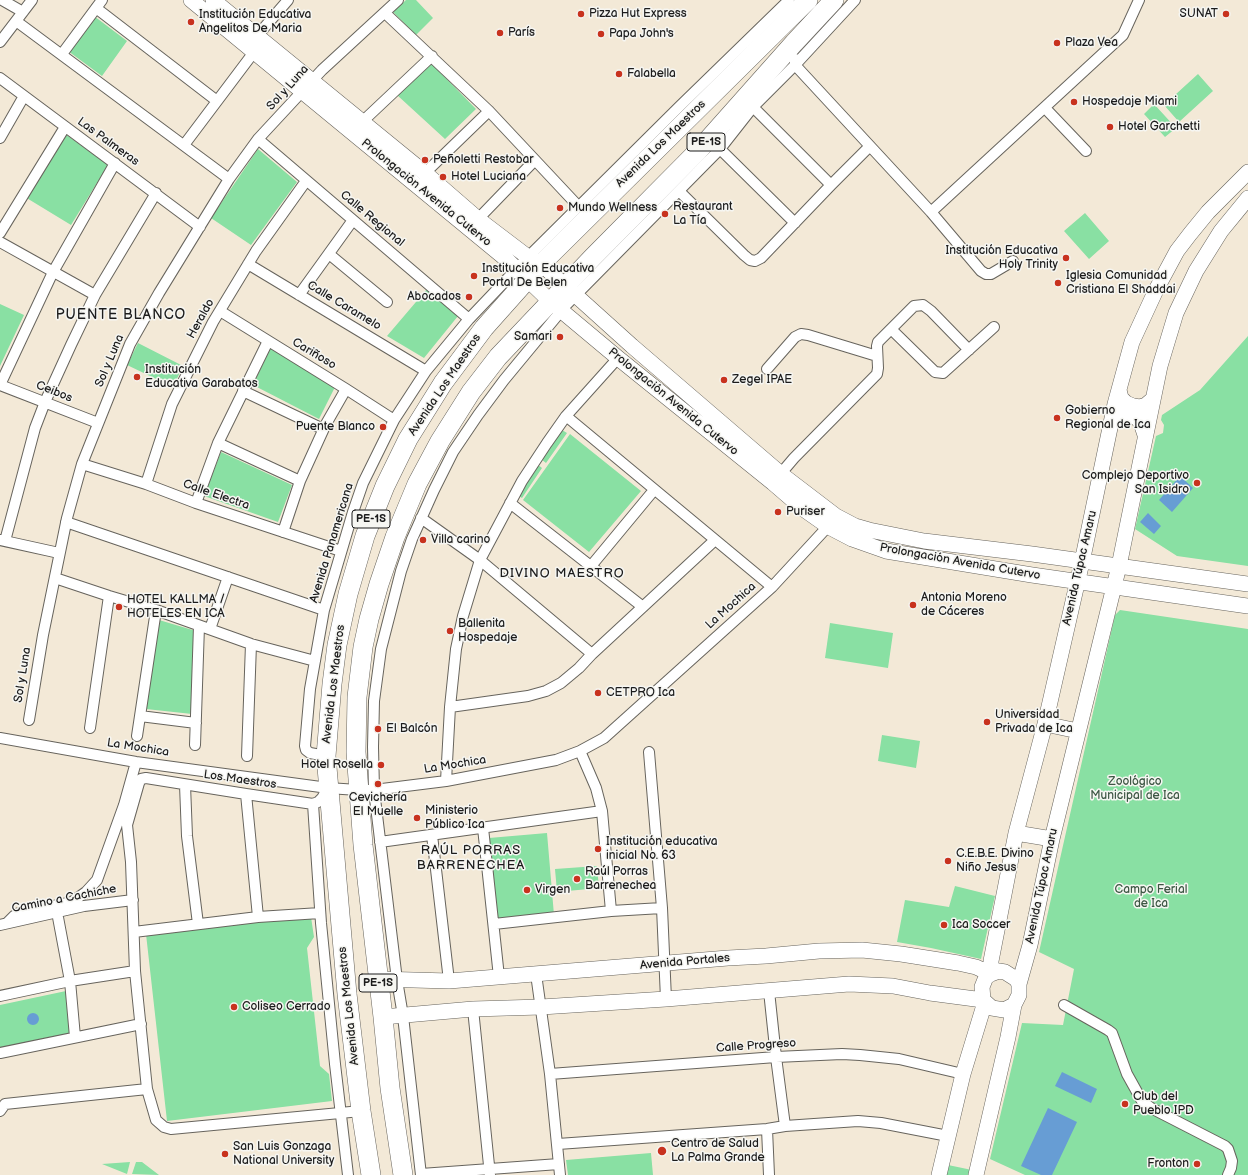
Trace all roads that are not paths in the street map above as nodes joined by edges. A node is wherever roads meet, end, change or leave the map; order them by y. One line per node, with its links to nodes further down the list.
1 (2, 0): 13 (street)
2 (32, 0): 13 (street)
3 (191, 0): 19 (street, Prolongación Avenida Cutervo)
4 (213, 0): 16 (street, Prolongación Avenida Cutervo)
5 (288, 0): 16 (street)
6 (397, 0): 14 (street, Sol y Luna)
7 (789, 0): 23 (street)
8 (808, 0): 27 (highway, Avenida Los Maestros / PE-1S)
9 (834, 0): 18 (highway, Avenida Los Maestros / PE-1S)
10 (855, 0): 22 (street)
11 (1139, 0): 30 (street)
12 (99, 4): 20 (street); 28 (street)
13 (22, 12): 15 (street)
14 (384, 13): 21 (street); 25 (street, Sol y Luna)
15 (16, 21): 17 (street); 20 (street)
16 (257, 36): 25 (street, Prolongación Avenida Cutervo)
17 (0, 42)
18 (794, 43): 22 (street); 64 (highway, Avenida Los Maestros / PE-1S)
19 (254, 52): 25 (street, Prolongación Avenida Cutervo); 28 (street)
20 (62, 54): 36 (street)
21 (432, 56): 31 (street); 32 (street)
22 (795, 65): 29 (street); 37 (street)
23 (713, 75): 27 (highway); 50 (street)
24 (0, 78): 26 (street, Las Palmeras)
25 (307, 86): 32 (street, Prolongación Avenida Cutervo); 35 (street, Sol y Luna); 63 (street, Prolongación Avenida Cutervo)
26 (24, 96): 33 (street, Las Palmeras); 34 (street)
27 (707, 100): 59 (highway, Avenida Los Maestros / PE-1S)
28 (217, 101): 36 (street)
29 (753, 107): 38 (street); 46 (street)
30 (1045, 108): 39 (street); 51 (street)
31 (489, 111): 40 (street); 43 (street)
32 (362, 122): 43 (street, Prolongación Avenida Cutervo)
33 (65, 127): 41 (street, Las Palmeras); 56 (street)
34 (0, 138)
35 (258, 139): 44 (street, Sol y Luna); 45 (street, Calle Regional)
36 (184, 145): 44 (street)
37 (870, 146): 46 (street); 51 (street)
38 (720, 149): 47 (street); 54 (street)
39 (1086, 151)
40 (535, 160): 50 (street); 52 (street)
41 (115, 163): 48 (street, Las Palmeras); 62 (street)
42 (1248, 172): 82 (street, Avenida Túpac Amaru)
43 (425, 173): 52 (street, Prolongación Avenida Cutervo)
44 (229, 179): 55 (street, Sol y Luna)
45 (306, 181): 53 (street, Calle Regional); 61 (street, Heraldo)
46 (831, 185): 54 (street)
47 (679, 191): 54 (street); 64 (street)
48 (156, 193): 55 (street, Las Palmeras); 65 (street)
49 (1248, 198): 84 (street, Avenida Túpac Amaru)
50 (579, 207): 59 (street)
51 (931, 212): 60 (street)
52 (478, 219): 59 (street, Prolongación Avenida Cutervo)
53 (353, 220): 58 (street); 70 (street, Calle Regional)
54 (795, 223)
55 (200, 227): 88 (street, Sol y Luna)
56 (0, 233)
57 (0, 242): 62 (street)
58 (329, 254): 66 (street); 67 (street)
59 (535, 257): 63 (highway, Avenida Los Maestros / PE-1S); 64 (street, Prolongación Avenida Cutervo)
60 (1013, 261)
61 (248, 264): 66 (street, Calle Caramelo); 69 (street, Heraldo)
62 (53, 272): 65 (street); 80 (street)
63 (522, 275): 68 (street, Prolongación Avenida Cutervo); 70 (street, Avenida Panamericana); 143 (highway, Avenida Los Maestros / PE-1S)
64 (570, 291): 68 (highway, Avenida Los Maestros / PE-1S); 74 (street, Prolongación Avenida Cutervo)
65 (96, 295): 85 (street)
66 (299, 295): 79 (street, Calle Caramelo)
67 (387, 302)
68 (556, 306): 77 (street, Prolongación Avenida Cutervo); 100 (street); 148 (highway, Avenida Los Maestros / PE-1S)
69 (220, 311): 73 (street, Cariñoso); 96 (street, Heraldo)
70 (469, 318): 79 (street, Avenida Panamericana)
71 (994, 327): 75 (street)
72 (891, 329): 75 (street); 75 (street); 76 (street)
73 (268, 342): 81 (street, Cariñoso); 83 (street)
74 (635, 349): 77 (street); 94 (street, Prolongación Avenida Cutervo)
75 (969, 350)
76 (877, 356): 78 (street); 94 (street)
77 (622, 361): 86 (street); 94 (street, Prolongación Avenida Cutervo)
78 (767, 369)
79 (426, 371): 87 (street, Avenida Panamericana)
80 (0, 385): 85 (street, Ceibos)
81 (346, 389): 87 (street, Cariñoso); 90 (street)
82 (1119, 390): 84 (street); 89 (street, Avenida Túpac Amaru)
83 (244, 391): 90 (street); 92 (street)
84 (1152, 400): 91 (street, Avenida Túpac Amaru)
85 (46, 402): 88 (street, Ceibos); 106 (street)
86 (566, 416): 97 (street); 99 (street)
87 (394, 420): 107 (street, Avenida Panamericana)
88 (98, 424): 93 (street, Sol y Luna)
89 (1110, 425): 91 (street); 111 (street, Avenida Túpac Amaru)
90 (323, 429): 95 (street)
91 (1145, 435): 113 (street, Avenida Túpac Amaru)
92 (218, 443): 95 (street); 98 (street)
93 (82, 464): 96 (street, Calle Electra); 101 (street, Sol y Luna)
94 (777, 478): 102 (street, Prolongación Avenida Cutervo)
95 (300, 482): 103 (street)
96 (146, 484): 98 (street, Calle Electra)
97 (654, 490): 105 (street); 112 (street)
98 (196, 503): 103 (street, Calle Electra)
99 (510, 503): 110 (street); 112 (street)
100 (422, 518): 110 (street); 148 (street)
101 (66, 522): 109 (street, Sol y Luna); 114 (street)
102 (832, 522): 104 (street, Prolongación Avenida Cutervo); 108 (street, Prolongación Avenida Cutervo); 119 (street, La Mochica)
103 (283, 532): 107 (street, Calle Electra)
104 (890, 535): 108 (street); 111 (street, Prolongación Avenida Cutervo)
105 (715, 540): 119 (street); 122 (street)
106 (3, 541): 109 (street)
107 (341, 551): 124 (street, Avenida Panamericana)
108 (886, 551): 116 (street, Prolongación Avenida Cutervo)
109 (59, 553): 115 (street, Sol y Luna)
110 (480, 560): 128 (street); 130 (street)
111 (1082, 562): 113 (street, Prolongación Avenida Cutervo); 116 (street, Avenida Túpac Amaru)
112 (591, 566): 122 (street)
113 (1119, 566): 117 (street, Prolongación Avenida Cutervo); 118 (street, Avenida Túpac Amaru)
114 (228, 577): 124 (street); 126 (street)
115 (55, 578): 120 (street); 132 (street, Sol y Luna)
116 (1077, 581): 118 (street, Prolongación Avenida Cutervo); 134 (street, Avenida Túpac Amaru)
117 (1248, 584)
118 (1114, 586): 121 (street, Prolongación Avenida Cutervo); 136 (street, Avenida Túpac Amaru)
119 (772, 587): 140 (street, La Mochica)
120 (109, 596): 123 (street); 135 (street)
121 (1248, 606)
122 (643, 607): 128 (street)
123 (156, 610): 125 (street); 131 (street)
124 (324, 610): 129 (street, Avenida Panamericana)
125 (200, 626): 126 (street); 133 (street)
126 (210, 629): 127 (street)
127 (251, 644): 129 (street); 142 (street)
128 (592, 654): 130 (street)
129 (315, 661): 143 (street, Avenida Panamericana)
130 (450, 707): 145 (street)
131 (140, 716): 133 (street); 137 (street)
132 (29, 720)
133 (196, 723): 139 (street)
134 (1044, 724): 136 (street); 154 (street, Avenida Túpac Amaru)
135 (90, 728)
136 (1078, 730): 156 (street, Avenida Túpac Amaru)
137 (137, 736)
138 (0, 738): 144 (street, La Mochica)
139 (195, 745)
140 (580, 751): 145 (street, La Mochica); 151 (street)
141 (649, 752): 159 (street)
142 (247, 756)
143 (326, 756): 147 (highway, Avenida Los Maestros / PE-1S)
144 (136, 762): 147 (street, La Mochica); 152 (street)
145 (446, 781): 148 (street, La Mochica)
146 (185, 784): 149 (street, Los Maestros); 152 (street, Los Maestros); 165 (street)
147 (328, 788): 148 (street, La Mochica); 150 (street); 196 (highway, Avenida Los Maestros / PE-1S)
148 (366, 790): 157 (street); 173 (highway, Avenida Los Maestros / PE-1S)
149 (246, 794): 150 (street, Los Maestros); 163 (street)
150 (312, 804): 162 (street)
151 (602, 811): 153 (street); 161 (street)
152 (122, 824): 158 (street); 164 (street)
153 (483, 828): 155 (street); 166 (street)
154 (1016, 833): 156 (street); 171 (street, Avenida Túpac Amaru)
155 (432, 835): 157 (street); 176 (street)
156 (1052, 839): 177 (street, Avenida Túpac Amaru)
157 (380, 842): 174 (street)
158 (133, 900): 160 (street, Camino a Cachiche); 167 (street)
159 (662, 908): 161 (street); 168 (street)
160 (57, 912): 164 (street, Camino a Cachiche); 175 (street)
161 (611, 912): 166 (street)
162 (320, 913): 163 (street); 197 (street)
163 (258, 917): 165 (street)
164 (4, 924)
165 (198, 924): 167 (street)
166 (494, 924): 172 (street)
167 (134, 932): 169 (street)
168 (665, 964): 170 (street, Avenida Portales); 171 (street, Avenida Portales); 180 (street)
169 (135, 971): 175 (street); 188 (street)
170 (536, 974): 172 (street, Avenida Portales); 184 (street)
171 (991, 974): 177 (street); 181 (street)
172 (500, 977): 176 (street, Avenida Portales)
173 (378, 979): 174 (street, Avenida Portales); 187 (highway, Avenida Los Maestros / PE-1S)
174 (397, 980): 176 (street, Avenida Portales); 186 (street)
175 (70, 981): 179 (street); 189 (street)
176 (449, 981)
177 (1019, 984): 182 (street)
178 (769, 991): 180 (street); 181 (street); 191 (street)
179 (0, 996)
180 (666, 998): 184 (street)
181 (984, 1001): 182 (street); 193 (street)
182 (1014, 1005): 210 (street)
183 (1064, 1005): 211 (street)
184 (541, 1006): 185 (street); 192 (street)
185 (473, 1009): 186 (street); 203 (street)
186 (403, 1016): 187 (street); 206 (street)
187 (383, 1017): 206 (highway, Avenida Los Maestros / PE-1S)
188 (141, 1024): 189 (street); 194 (street)
189 (76, 1037): 190 (street)
190 (0, 1053)
191 (776, 1056): 192 (street, Calle Progreso); 193 (street, Calle Progreso); 198 (street)
192 (550, 1074): 201 (street)
193 (963, 1074): 200 (street)
194 (147, 1089): 195 (street); 197 (street)
195 (2, 1105)
196 (361, 1111): 197 (street); 205 (highway, Avenida Los Maestros / PE-1S)
197 (341, 1113): 204 (street)
198 (785, 1126): 199 (street); 200 (street)
199 (766, 1129): 201 (street); 208 (street)
200 (948, 1136): 209 (street)
201 (558, 1144): 202 (street)
202 (559, 1164): 203 (street); 207 (street)
203 (490, 1172): 206 (street)
204 (348, 1175)
205 (371, 1175)
206 (415, 1175)
207 (560, 1175)
208 (769, 1175)
209 (939, 1175)
210 (976, 1175)
211 (1228, 1175)

